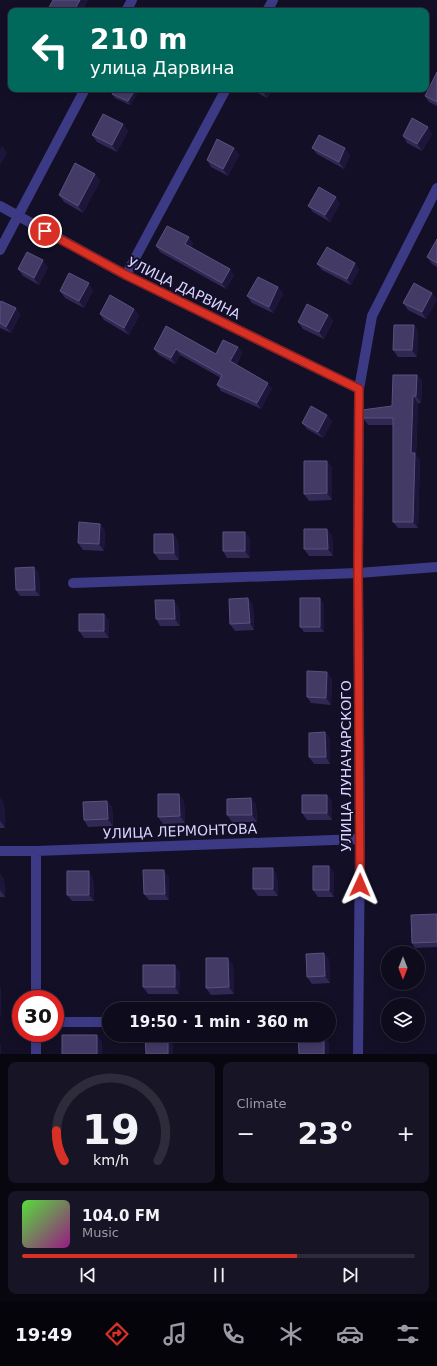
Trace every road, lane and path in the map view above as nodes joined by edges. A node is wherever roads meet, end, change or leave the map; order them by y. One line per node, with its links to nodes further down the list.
1 (83, 92): 5 (street)
2 (224, 92): 7 (street)
3 (437, 188): 8 (street, УЛИЦА ЛУНАЧАРСКОГО)
4 (0, 206): 5 (street, УЛИЦА ДАРВИНА)
5 (18, 216): 6 (street); 7 (street, УЛИЦА ДАРВИНА)
6 (0, 250)
7 (126, 275): 8 (street, УЛИЦА ДАРВИНА)
8 (359, 389): 10 (street, УЛИЦА ЛУНАЧАРСКОГО)
9 (437, 567): 10 (street)
10 (358, 573): 11 (street); 12 (street, УЛИЦА ЛУНАЧАРСКОГО)
11 (73, 583)
12 (360, 839): 14 (street, УЛИЦА ЛЕРМОНТОВА); 20 (street, УЛИЦА ЛУНАЧАРСКОГО)
13 (0, 851): 14 (street, УЛИЦА ЛЕРМОНТОВА)
14 (36, 851): 15 (street)
15 (36, 990)
16 (64, 1022): 17 (street)
17 (102, 1022)
18 (36, 1042): 19 (street)
19 (36, 1054)
20 (358, 1054)

